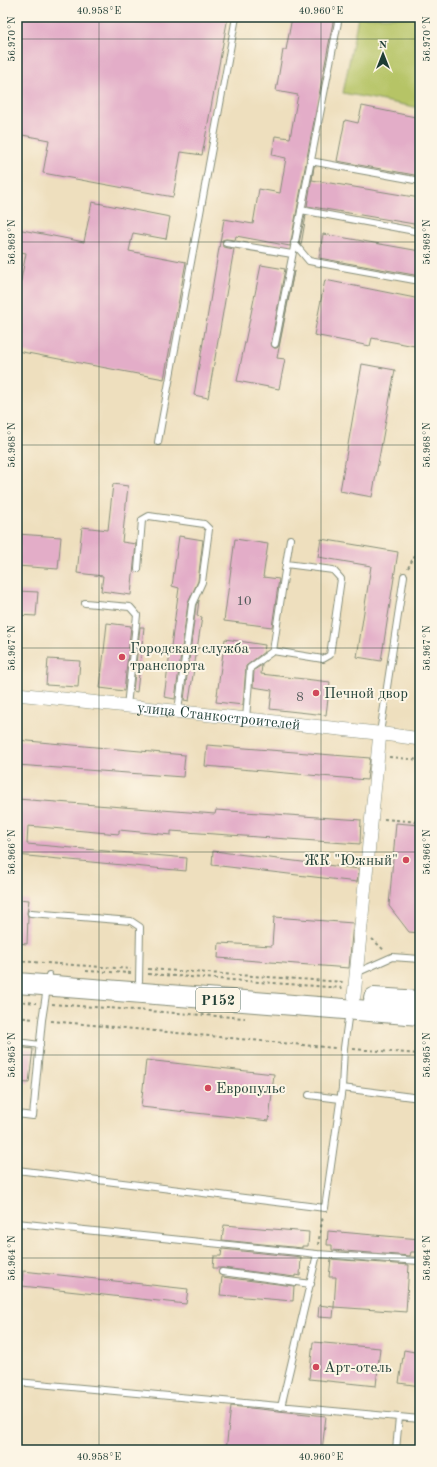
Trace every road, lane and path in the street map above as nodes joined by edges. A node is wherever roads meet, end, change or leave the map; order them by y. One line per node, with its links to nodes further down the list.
1 (236, 17): 12 (lane)
2 (339, 17): 3 (lane)
3 (310, 161): 4 (lane); 5 (lane)
4 (420, 181)
5 (301, 210): 6 (lane); 8 (lane)
6 (420, 232)
7 (226, 243): 9 (lane)
8 (294, 243): 9 (lane); 10 (lane)
9 (292, 254): 11 (lane)
10 (420, 281)
11 (275, 344)
12 (158, 442)
13 (290, 539): 15 (lane)
14 (420, 546): 17 (path)
15 (286, 564): 19 (lane); 19 (lane)
16 (138, 569): 22 (lane)
17 (404, 576): 24 (lane)
18 (84, 602): 21 (lane)
19 (273, 652): 23 (lane)
20 (17, 694): 21 (street, улица Станкостроителей)
21 (127, 706): 22 (street, улица Станкостроителей)
22 (178, 711): 23 (street, улица Станкостроителей)
23 (246, 718): 24 (street, улица Станкостроителей)
24 (380, 733): 25 (street, улица Станкостроителей); 26 (street)
25 (420, 739)
26 (378, 756): 27 (path); 31 (street)
27 (420, 760)
28 (387, 820): 29 (path)
29 (420, 822)
30 (31, 913): 37 (lane)
31 (360, 936): 32 (path); 40 (street)
32 (392, 957): 33 (lane); 40 (lane)
33 (420, 959)
34 (17, 961): 37 (path)
35 (80, 971): 37 (path)
36 (17, 972): 39 (main road, Р152)
37 (140, 975): 39 (main road, Р152); 40 (main road, Р152); 40 (path); 40 (path)
38 (17, 983): 39 (main road, Р152)
39 (47, 989): 40 (main road, Р152); 41 (path); 45 (path); 46 (lane)
40 (354, 990): 42 (main road, Р152); 43 (main road, Р152); 49 (lane)
41 (17, 1001)
42 (420, 1001)
43 (420, 1015)
44 (17, 1017): 46 (path)
45 (252, 1019)
46 (42, 1020): 48 (lane); 49 (path)
47 (17, 1042): 48 (lane)
48 (40, 1044): 55 (lane)
49 (344, 1048): 50 (path); 51 (lane)
50 (420, 1054)
51 (342, 1088): 53 (lane); 54 (lane)
52 (309, 1095): 54 (lane)
53 (420, 1098)
54 (340, 1099): 57 (lane)
55 (17, 1114)
56 (17, 1170): 57 (lane)
57 (324, 1208): 59 (path)
58 (17, 1223): 59 (lane)
59 (317, 1254): 60 (lane); 62 (lane)
60 (420, 1262)
61 (222, 1272): 62 (lane)
62 (311, 1284): 64 (lane)
63 (17, 1382): 64 (lane)
64 (281, 1406): 65 (lane)
65 (399, 1417): 66 (lane); 67 (lane)
66 (420, 1419)
67 (396, 1450)

